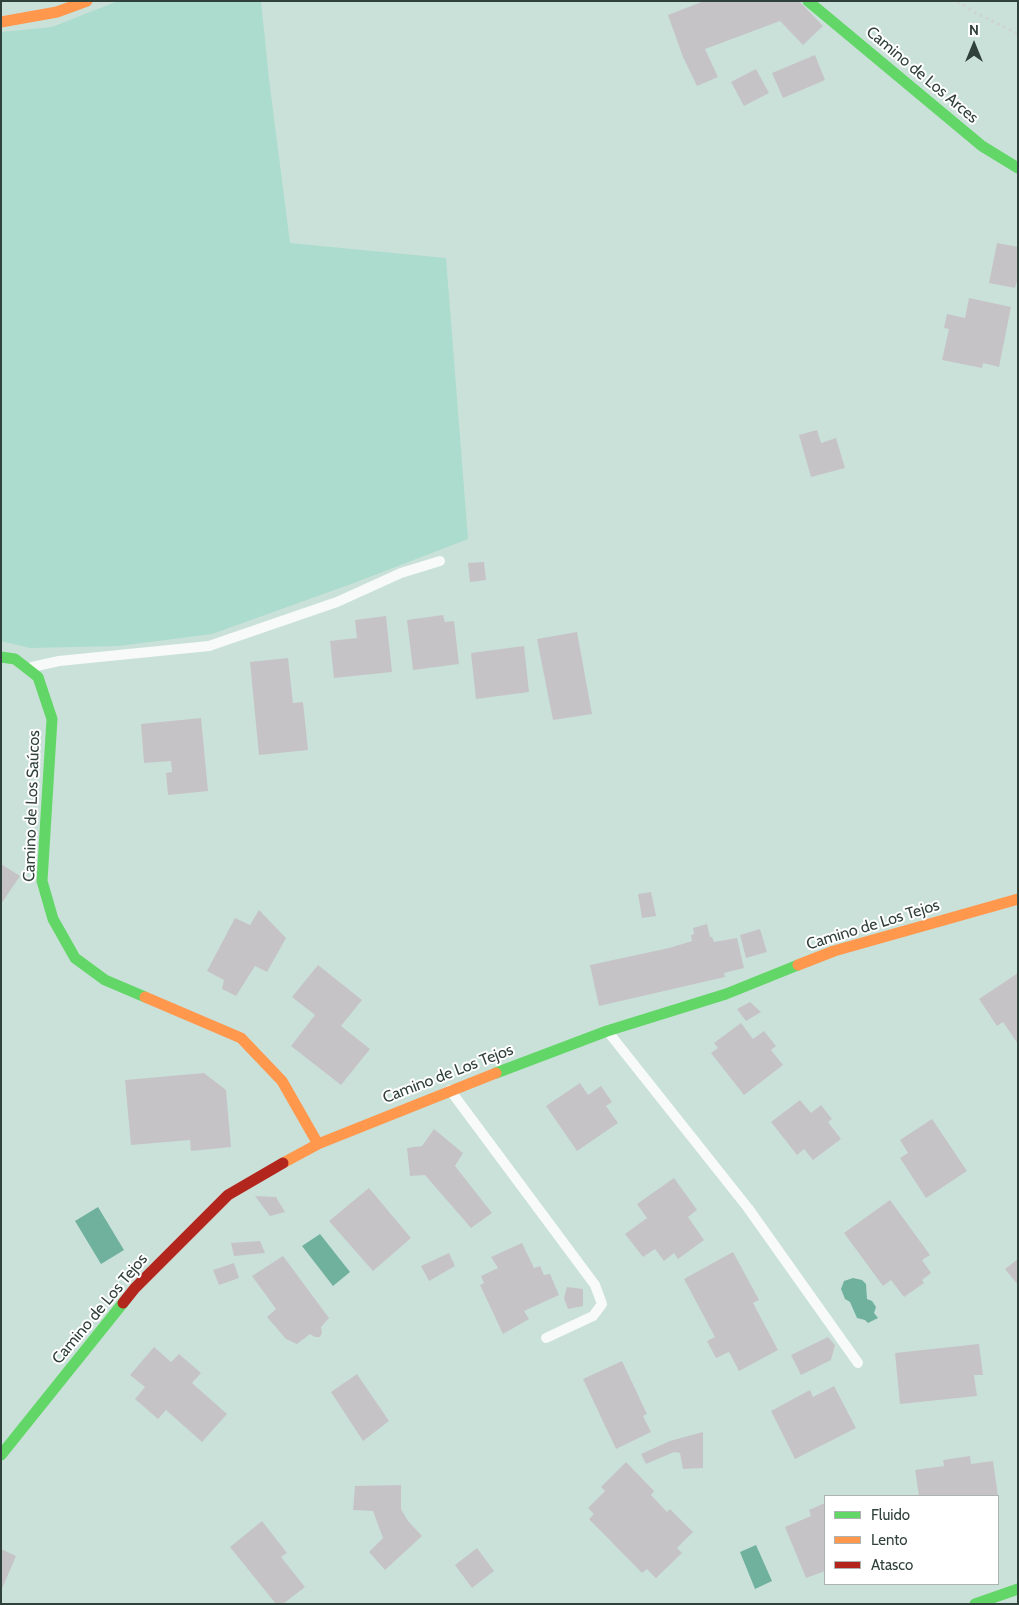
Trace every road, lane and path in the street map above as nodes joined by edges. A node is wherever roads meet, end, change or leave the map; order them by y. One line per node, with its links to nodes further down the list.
1 (87, 1): 4 (street)
2 (808, 1): 6 (street, Camino de Los Arces)
3 (958, 1): 5 (path)
4 (1, 22)
5 (1018, 34)
6 (1018, 168)
7 (440, 561): 9 (lane)
8 (1, 657): 9 (street, Camino de Los Saúcos)
9 (26, 668): 13 (street, Camino de Los Saúcos)
10 (1018, 899): 11 (street, Camino de Los Tejos)
11 (607, 1030): 12 (street, Camino de Los Tejos); 15 (lane)
12 (450, 1090): 13 (street, Camino de Los Tejos); 14 (lane)
13 (318, 1144): 16 (street, Camino de Los Tejos)
14 (546, 1338)
15 (858, 1363)
16 (1, 1455)
17 (1018, 1589): 18 (street)
18 (975, 1604)

